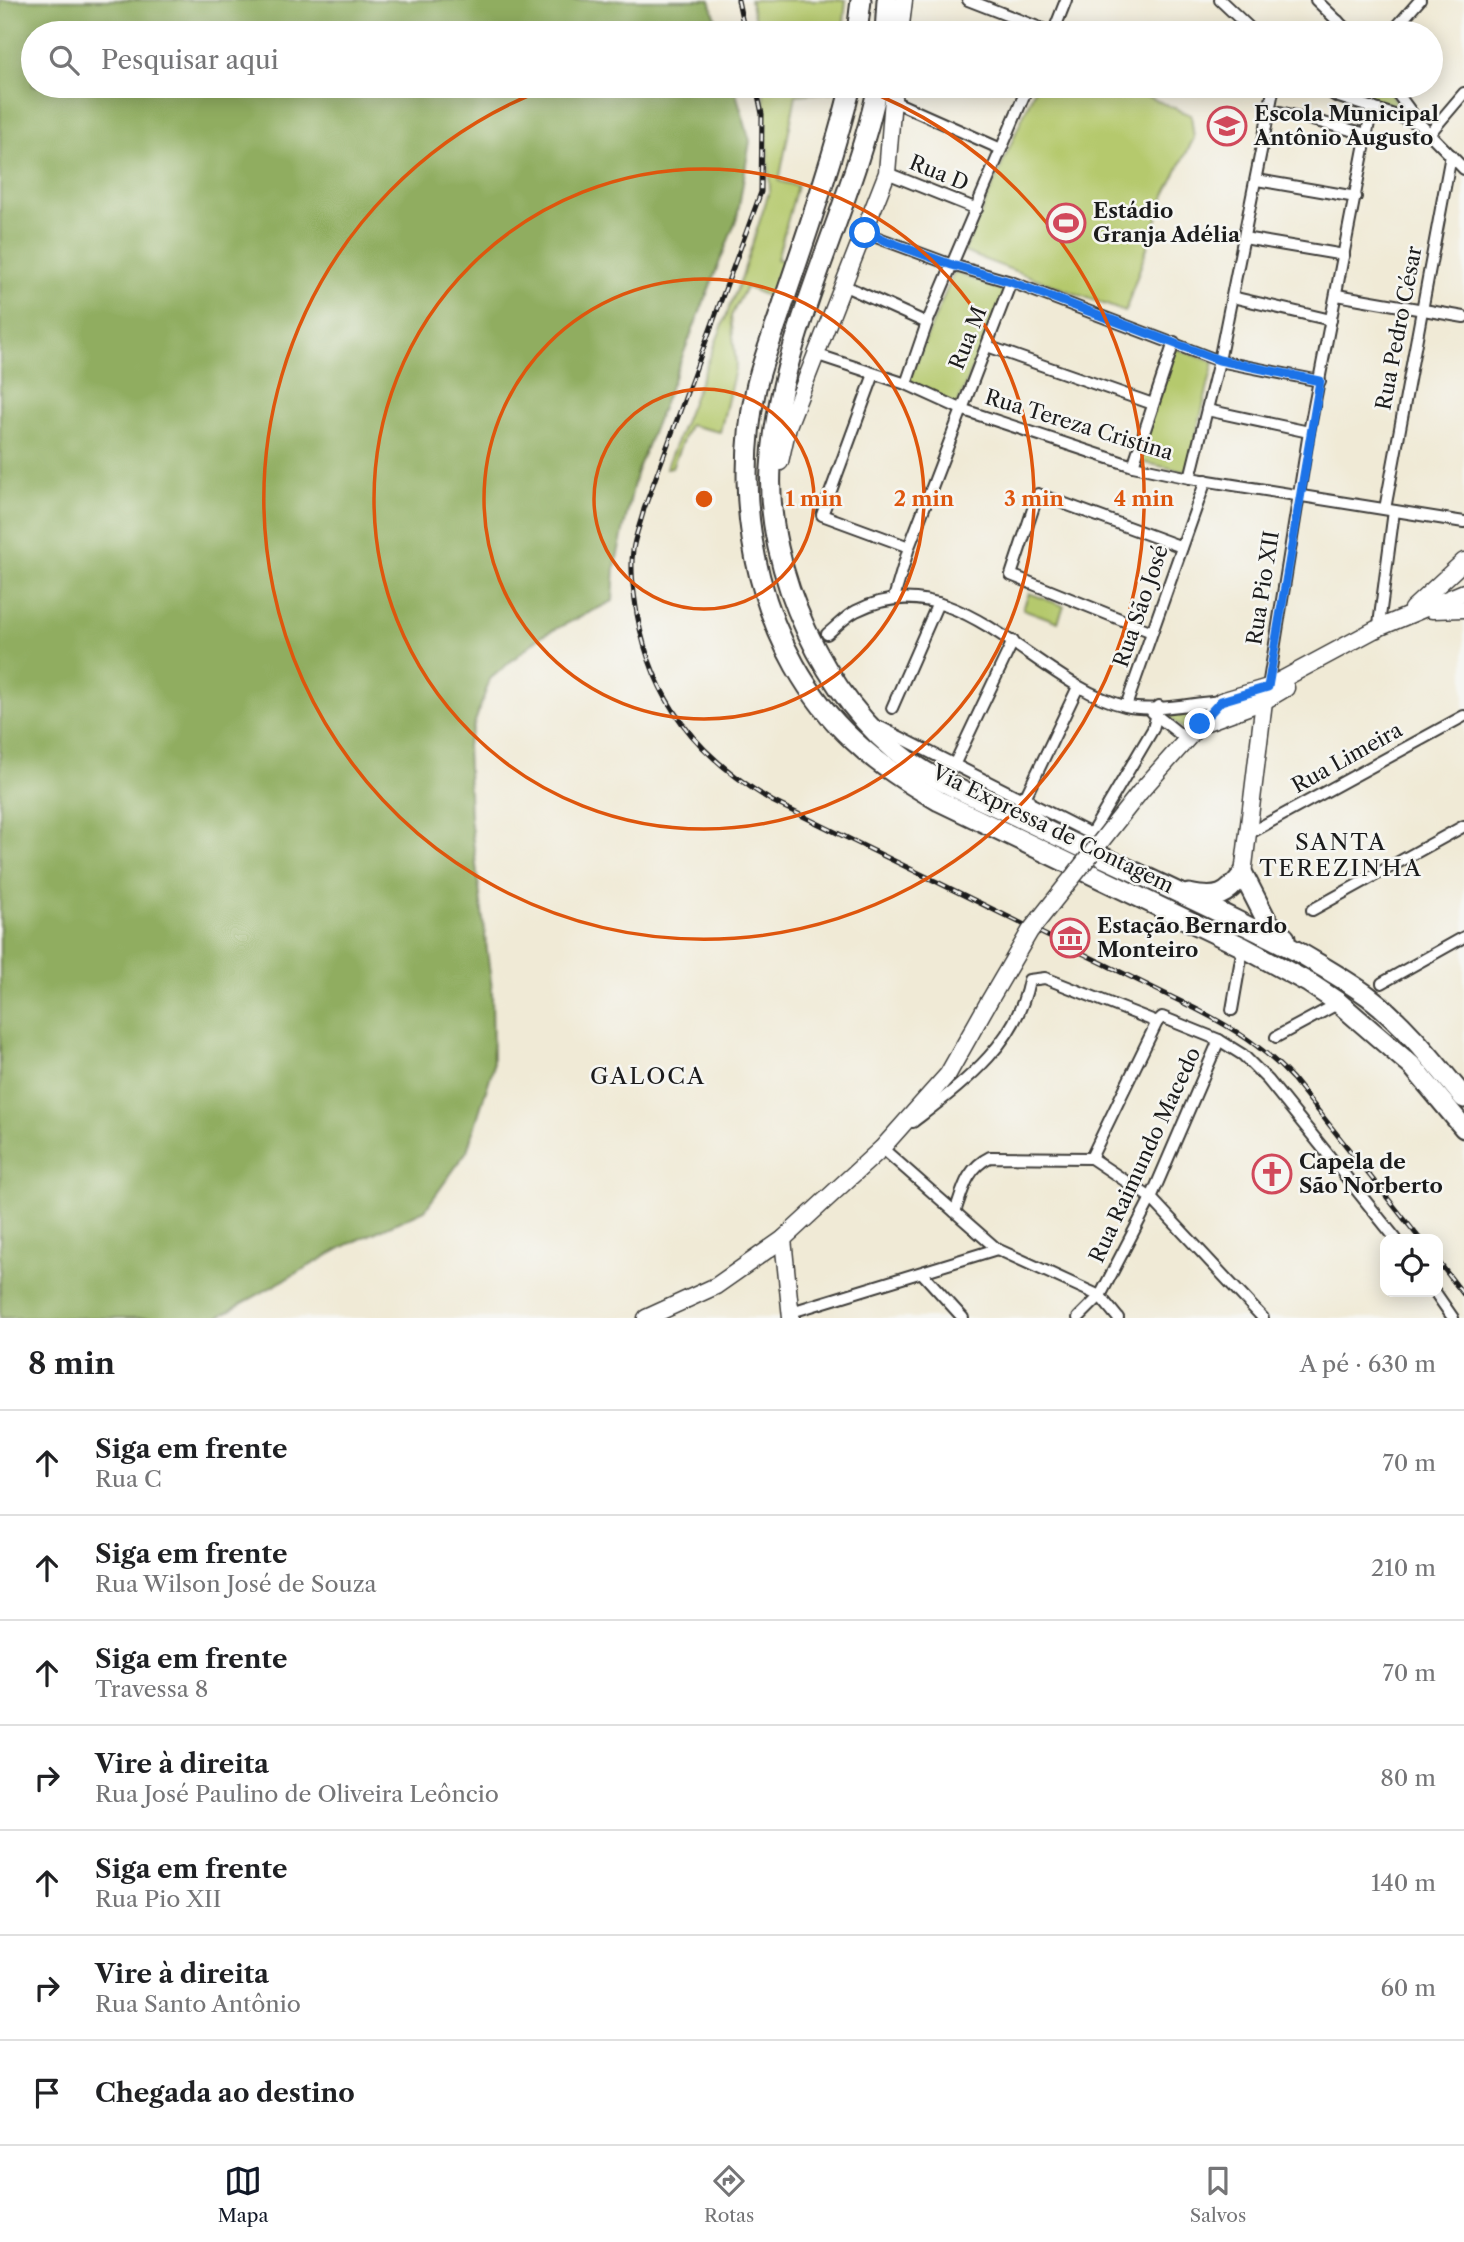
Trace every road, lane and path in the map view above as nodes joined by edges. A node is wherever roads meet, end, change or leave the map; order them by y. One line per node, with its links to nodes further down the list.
1 (861, 0): 9 (highway)
2 (887, 0): 10 (highway)
3 (904, 0): 11 (street)
4 (968, 0): 12 (street)
5 (1066, 0): 13 (street)
6 (1220, 0): 14 (street)
7 (1316, 0): 15 (street)
8 (1420, 0): 16 (street)
9 (858, 21)
10 (886, 21)
11 (901, 21)
12 (1022, 21)
13 (1058, 21)
14 (1242, 21)
15 (1338, 21)
16 (1402, 21)
17 (1464, 93): 29 (street)
18 (848, 98): 100 (highway, Via Expressa de Contagem)
19 (875, 98): 67 (highway, Via Expressa de Contagem)
20 (894, 98): 34 (street)
21 (904, 98): 31 (street)
22 (1020, 98): 31 (street)
23 (1274, 98): 27 (street)
24 (1343, 98): 26 (street)
25 (1401, 98): 28 (street)
26 (1372, 107): 28 (street); 30 (street, Rua Pio XII)
27 (1272, 110): 30 (street); 35 (street)
28 (1419, 123): 29 (street)
29 (1430, 133): 32 (street)
30 (1367, 134): 36 (street, Rua Pio XII)
31 (1001, 149): 37 (street)
32 (1451, 155): 33 (street); 46 (street, Rua Pedro César)
33 (1464, 170)
34 (887, 173): 37 (street, Rua D); 38 (street)
35 (1257, 180): 36 (street); 39 (street)
36 (1356, 197): 40 (street, Rua Pio XII)
37 (977, 209): 41 (street)
38 (865, 233): 41 (street); 43 (street)
39 (1244, 238): 40 (street); 45 (street)
40 (1344, 255): 44 (street, Rua Pio XII)
41 (952, 265): 42 (street); 49 (street)
42 (1011, 282): 50 (street); 51 (street, Rua M)
43 (845, 286): 49 (street); 52 (street)
44 (1337, 295): 46 (street); 48 (street, Rua Pio XII)
45 (1232, 297): 48 (street); 53 (street)
46 (1422, 311): 47 (street); 65 (street, Rua Pedro César)
47 (1464, 317)
48 (1332, 320): 55 (street, Rua Pio XII)
49 (927, 323): 56 (street)
50 (1174, 342): 53 (street); 57 (street)
51 (987, 346): 57 (street); 58 (street, Rua M)
52 (815, 354): 54 (street, Rua Tereza Cristina); 67 (street)
53 (1219, 360): 55 (street); 59 (street)
54 (874, 374): 56 (street, Rua Tereza Cristina); 68 (street)
55 (1320, 381): 60 (street, Rua Pio XII)
56 (906, 384): 58 (street, Rua Tereza Cristina)
57 (1153, 404): 61 (street)
58 (961, 409): 61 (street, Rua Tereza Cristina); 68 (street, Rua M)
59 (1207, 410): 60 (street); 62 (street)
60 (1309, 432): 64 (street, Rua Pio XII)
61 (1133, 466): 62 (street, Rua Tereza Cristina)
62 (1190, 478): 63 (street, Rua Tereza Cristina)
63 (1206, 480): 64 (street, Rua Tereza Cristina); 69 (street, Rua São José)
64 (1299, 496): 65 (street, Rua Tereza Cristina); 82 (street, Rua Pio XII)
65 (1389, 510): 66 (street, Rua Tereza Cristina); 77 (street, Rua Pedro César)
66 (1464, 522)
67 (775, 526): 88 (highway, Via Expressa de Contagem)
68 (909, 547): 72 (street, Rua M)
69 (1182, 547): 78 (street, Rua São José); 78 (street)
70 (1464, 561): 76 (street)
71 (1464, 592): 75 (street)
72 (894, 598): 73 (street); 79 (street)
73 (938, 603): 80 (street); 85 (street)
74 (1464, 608): 75 (street)
75 (1423, 610): 76 (street)
76 (1406, 615): 77 (street)
77 (1378, 631): 82 (street)
78 (1152, 632): 84 (street, Rua São José)
79 (827, 634)
80 (1013, 640): 81 (street); 91 (street)
81 (1078, 687): 84 (street); 92 (street)
82 (1266, 694): 83 (street); 89 (street); 95 (street, Rua Pio XII)
83 (1221, 701): 86 (street); 89 (street)
84 (1126, 706): 86 (street)
85 (892, 708)
86 (1155, 710): 90 (street); 92 (street)
87 (1464, 716): 95 (street, Rua Limeira)
88 (863, 717): 91 (street); 94 (highway, Via Expressa de Contagem)
89 (1200, 724): 90 (street)
90 (1186, 739): 110 (street, bridge)
91 (955, 763): 92 (street)
92 (1024, 800): 94 (highway)
93 (1464, 826): 98 (street)
94 (1049, 832): 97 (highway, Via Expressa de Contagem)
95 (1248, 834): 96 (street, Rua Pio XII)
96 (1243, 874): 97 (highway); 101 (highway)
97 (1175, 890): 101 (highway, Via Expressa de Contagem)
98 (1312, 910)
99 (1464, 937): 102 (street)
100 (1243, 947): 103 (highway, Via Expressa de Contagem); 104 (street)
101 (1313, 961): 108 (highway)
102 (1382, 983)
103 (1339, 1003): 106 (street); 109 (highway, Via Expressa de Contagem)
104 (1232, 1010)
105 (1157, 1022): 107 (street); 110 (street); 111 (street)
106 (1276, 1037)
107 (1219, 1040): 112 (street, Rua Raimundo Macedo); 114 (street)
108 (1464, 1098)
109 (1464, 1128)
110 (886, 1143): 113 (street); 115 (street)
111 (1091, 1158): 112 (street); 113 (street)
112 (1151, 1198): 118 (street, Rua Raimundo Macedo); 121 (street)
113 (954, 1212): 116 (street)
114 (1391, 1234)
115 (783, 1239): 120 (street); 122 (street)
116 (997, 1249): 117 (street); 118 (street)
117 (922, 1273): 120 (street); 123 (street)
118 (1100, 1296): 124 (street, Rua Raimundo Macedo); 125 (street)
119 (1438, 1297): 126 (street)
120 (796, 1314)
121 (1260, 1317)
122 (646, 1318)
123 (963, 1318)
124 (1078, 1318)
125 (1118, 1318)
126 (1453, 1318)

